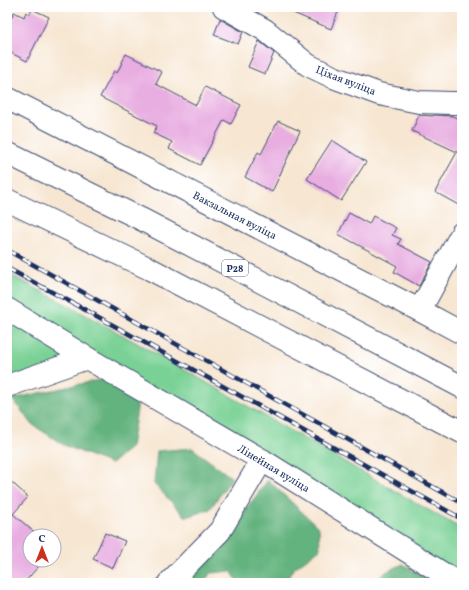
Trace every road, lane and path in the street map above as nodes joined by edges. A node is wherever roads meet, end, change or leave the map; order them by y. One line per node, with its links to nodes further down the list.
1 (224, 7): 3 (main road, Ціхая вуліца)
2 (7, 98): 8 (main road, Вакзальная вуліца)
3 (462, 103)
4 (7, 153): 12 (main road, Р28)
5 (7, 200): 13 (main road)
6 (462, 233): 8 (main road)
7 (7, 309): 10 (main road, Лінейная вуліца)
8 (419, 310): 9 (main road, Вакзальная вуліца)
9 (462, 333)
10 (87, 358): 11 (main road); 14 (main road, Лінейная вуліца)
11 (7, 386)
12 (462, 387)
13 (462, 432)
14 (262, 460): 15 (main road); 16 (main road, Лінейная вуліца)
15 (169, 583)
16 (458, 583)

